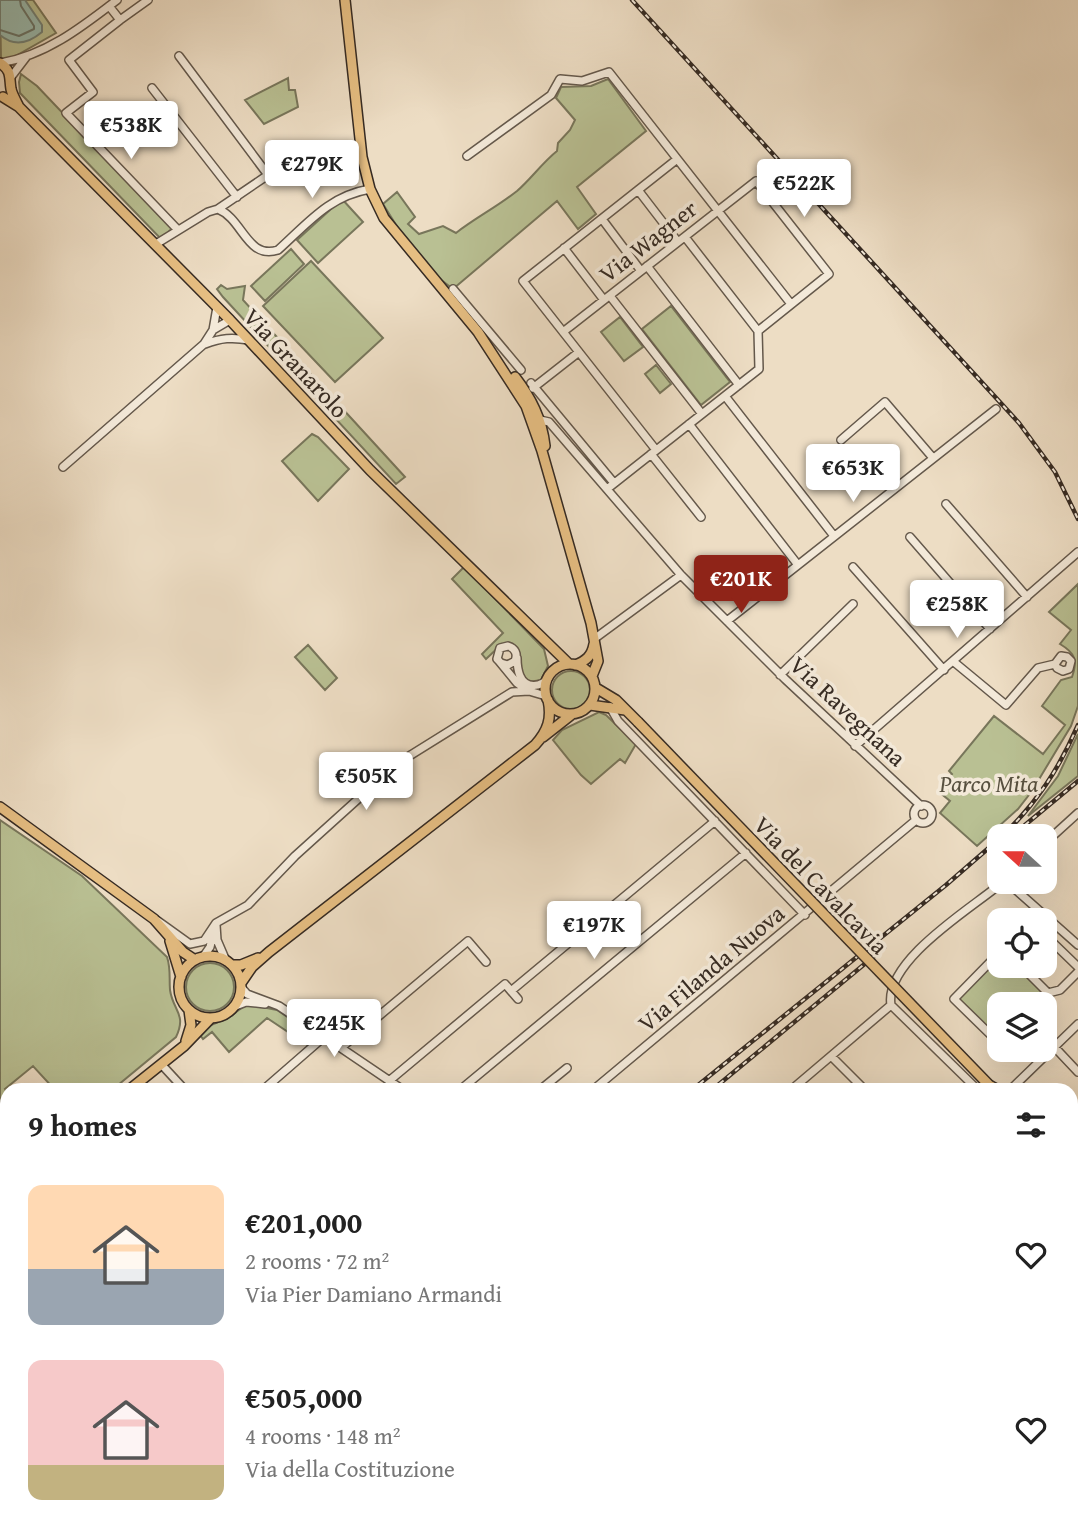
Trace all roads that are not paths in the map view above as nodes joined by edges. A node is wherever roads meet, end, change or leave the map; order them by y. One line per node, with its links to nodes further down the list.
1 (117, 0): 4 (street)
2 (148, 0): 5 (street)
3 (345, 0): 15 (main road, Via Ravegnana)
4 (109, 6): 5 (street); 6 (street)
5 (120, 20): 21 (street)
6 (27, 56): 8 (street); 9 (street)
7 (179, 56): 17 (street)
8 (0, 63): 9 (main road)
9 (11, 82): 11 (main road); 12 (main road)
10 (152, 88): 17 (street)
11 (1, 97): 12 (main road)
12 (18, 106): 23 (main road, Via Granarolo)
13 (467, 156): 14 (street)
14 (676, 160): 16 (street); 19 (street)
15 (370, 189): 18 (street); 31 (main road, Via Ravegnana)
16 (638, 190): 20 (street); 22 (street)
17 (237, 197): 18 (street)
18 (218, 209): 21 (street)
19 (718, 211): 22 (street, Via Wagner); 28 (street); 28 (street, Via Wagner)
20 (602, 219): 24 (street); 25 (street)
21 (178, 230): 23 (street)
22 (681, 239): 25 (street, Via Wagner); 33 (street)
23 (156, 244): 29 (main road, Via Granarolo)
24 (564, 248): 27 (street); 34 (street)
25 (644, 269): 27 (street, Via Wagner); 41 (street)
26 (453, 289): 31 (street, Via Ravegnana)
27 (607, 298): 34 (street, Via Wagner); 45 (street)
28 (791, 304): 33 (street)
29 (217, 307): 30 (main road, Via Granarolo); 32 (street)
30 (230, 320): 32 (street); 35 (street); 36 (main road, Via Granarolo)
31 (481, 329): 37 (main road, Via Ravegnana); 40 (street, Via Ravegnana)
32 (213, 330): 38 (street)
33 (758, 331): 41 (street)
34 (563, 332): 39 (street)
35 (221, 338): 36 (street); 38 (street)
36 (248, 340): 67 (main road, Via Granarolo)
37 (486, 343): 42 (main road, Via Ravegnana); 46 (main road, Via Ravegnana)
38 (204, 344): 51 (street)
39 (579, 352): 42 (street); 49 (street)
40 (521, 370)
41 (739, 385): 43 (street)
42 (531, 391): 46 (main road, Via Ravegnana); 53 (street, Via Ravegnana)
43 (725, 396): 45 (street); 56 (street)
44 (996, 409): 50 (street)
45 (702, 414): 47 (street)
46 (543, 422): 52 (main road); 52 (main road); 53 (street, Via Ravegnana)
47 (689, 424): 49 (street); 59 (street)
48 (841, 440): 50 (street)
49 (653, 452): 53 (street); 55 (street)
50 (933, 458): 56 (street)
51 (63, 467)
52 (549, 476): 66 (main road)
53 (610, 486): 61 (street, Via Ravegnana)
54 (946, 504): 62 (street)
55 (701, 517)
56 (834, 536): 59 (street)
57 (910, 537): 65 (street)
58 (1078, 552): 62 (street)
59 (798, 565): 64 (street)
60 (853, 567): 73 (street)
61 (681, 575): 64 (street, Via Ravegnana); 66 (street)
62 (1027, 597): 65 (street)
63 (853, 604): 74 (street)
64 (727, 621): 74 (street, Via Ravegnana)
65 (990, 629): 69 (street)
66 (594, 639): 72 (main road); 76 (main road)
67 (548, 646): 72 (main road, Via Granarolo); 75 (main road)
68 (516, 656): 70 (street); 70 (street); 75 (street)
69 (954, 662): 71 (street); 73 (street)
70 (501, 663): 77 (street)
71 (1055, 664)
72 (572, 665): 75 (main road); 76 (main road)
73 (944, 670): 87 (street)
74 (780, 675): 87 (street, Via Ravegnana)
75 (550, 676): 81 (main road)
76 (592, 676): 78 (main road)
77 (514, 680): 79 (street); 80 (street)
78 (596, 688): 82 (main road); 84 (main road, Via del Cavalcavia)
79 (529, 691): 80 (street); 81 (street)
80 (512, 692): 100 (street)
81 (547, 698): 85 (main road); 86 (main road)
82 (590, 705): 83 (main road); 85 (main road)
83 (610, 707): 84 (main road); 92 (street, Via del Cavalcavia)
84 (627, 710): 146 (main road, Via del Cavalcavia, bridge)
85 (571, 715): 86 (main road)
86 (542, 737): 105 (main road)
87 (855, 746): 88 (street, Via Ravegnana)
88 (921, 806): 91 (street); 91 (street)
89 (0, 807): 99 (main road)
90 (1078, 813): 93 (street)
91 (916, 820): 98 (street, Via Filanda Nuova)
92 (715, 821): 94 (street, Via del Cavalcavia); 114 (street)
93 (1057, 832)
94 (746, 853): 98 (street, Via del Cavalcavia); 140 (street)
95 (988, 894): 118 (street)
96 (1020, 894): 97 (street)
97 (1036, 908)
98 (805, 915): 142 (street, Via Filanda Nuova)
99 (154, 919): 100 (street); 102 (main road)
100 (216, 923): 106 (street); 108 (street)
101 (1057, 927): 103 (street)
102 (166, 933): 106 (main road); 111 (main road)
103 (1078, 945)
104 (1057, 948): 110 (street)
105 (269, 952): 108 (main road); 113 (main road)
106 (199, 959): 108 (main road); 111 (main road)
107 (486, 962): 128 (street)
108 (229, 963): 113 (main road)
109 (987, 966): 124 (street)
110 (1078, 970): 116 (street)
111 (181, 977): 121 (main road)
112 (1033, 978): 115 (street)
113 (241, 985): 119 (street); 120 (main road)
114 (511, 990): 117 (street); 135 (street)
115 (1047, 992)
116 (1052, 992)
117 (519, 999)
118 (891, 1005): 130 (street); 145 (street)
119 (279, 1006): 120 (street); 125 (street)
120 (233, 1007): 122 (main road)
121 (189, 1010): 122 (main road); 127 (main road)
122 (211, 1018): 127 (main road)
123 (1078, 1024): 126 (street)
124 (987, 1031)
125 (325, 1036): 128 (street); 138 (street)
126 (1057, 1043)
127 (184, 1046): 132 (main road)
128 (342, 1047): 135 (street)
129 (1057, 1049): 134 (street)
130 (832, 1056): 143 (street); 144 (street)
131 (1038, 1062): 147 (street)
132 (161, 1065): 136 (main road); 137 (street)
133 (567, 1068): 141 (street)
134 (1078, 1072)
135 (389, 1081): 139 (street)
136 (138, 1083)
137 (178, 1083)
138 (271, 1083)
139 (392, 1083)
140 (468, 1083)
141 (550, 1083)
142 (601, 1083)
143 (799, 1083)
144 (858, 1083)
145 (971, 1083)
146 (985, 1083)
147 (1017, 1083)

